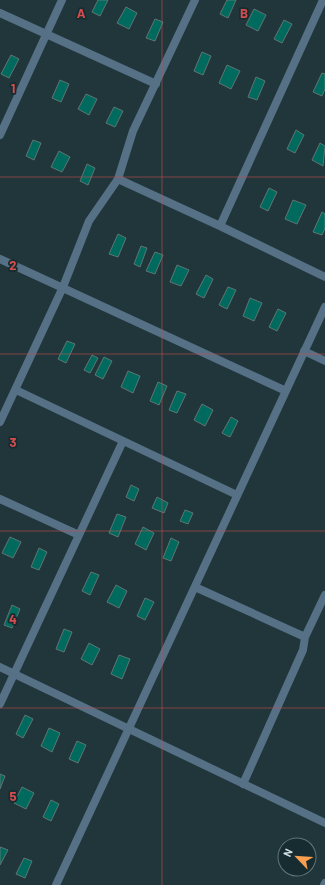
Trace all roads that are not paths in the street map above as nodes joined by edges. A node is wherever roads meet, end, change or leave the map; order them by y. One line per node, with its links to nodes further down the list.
1 (62, 0): 5 (street)
2 (195, 0): 6 (street)
3 (323, 0): 9 (street)
4 (0, 12): 5 (street)
5 (46, 34): 6 (street); 7 (street)
6 (156, 84): 8 (street)
7 (0, 135)
8 (118, 179): 9 (street); 12 (street)
9 (220, 226): 11 (street)
10 (0, 259): 12 (street)
11 (325, 277)
12 (63, 287): 16 (street); 17 (street)
13 (325, 307): 14 (street)
14 (304, 351): 15 (street); 17 (street)
15 (325, 361)
16 (16, 390): 18 (street); 19 (street)
17 (286, 391): 20 (street)
18 (0, 422)
19 (123, 441): 20 (street); 22 (street)
20 (238, 495): 23 (street)
21 (0, 500): 22 (street)
22 (79, 534): 27 (street)
23 (194, 587): 25 (street); 29 (street)
24 (325, 595): 25 (street)
25 (305, 637): 30 (street)
26 (0, 667): 27 (street)
27 (14, 674): 28 (street); 29 (street)
28 (0, 704)
29 (129, 729): 30 (street); 32 (street)
30 (244, 784): 31 (street)
31 (325, 823)
32 (56, 885)

